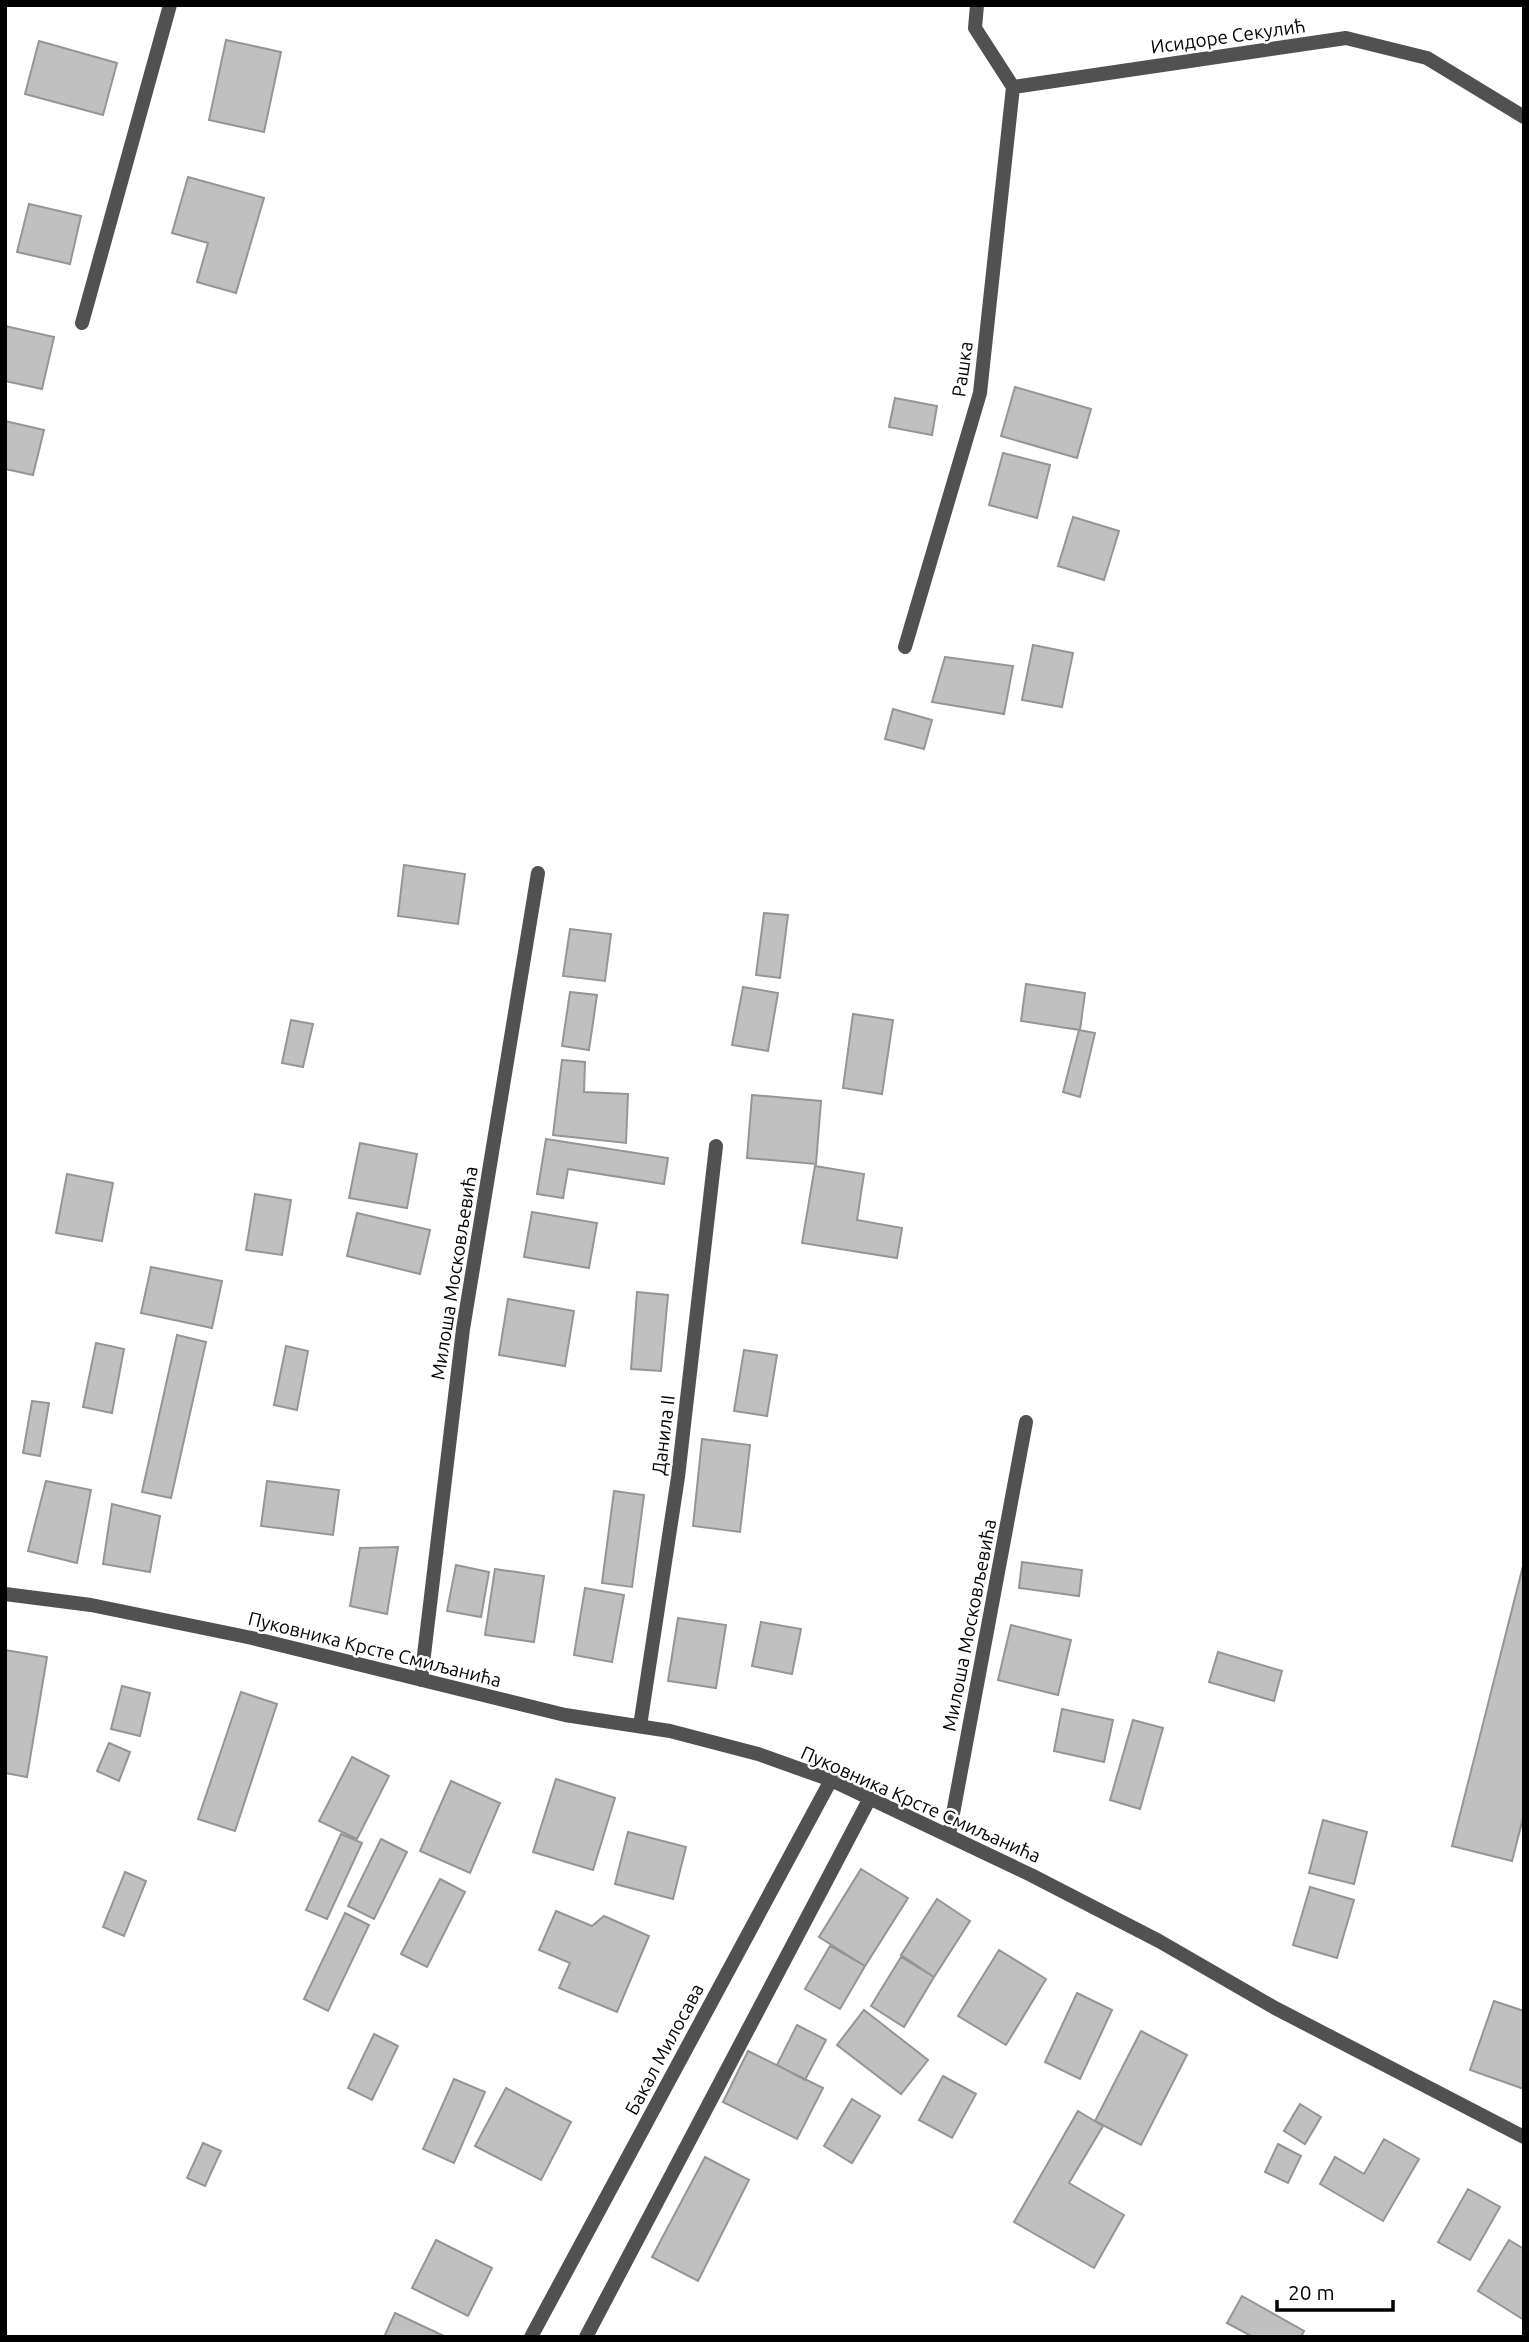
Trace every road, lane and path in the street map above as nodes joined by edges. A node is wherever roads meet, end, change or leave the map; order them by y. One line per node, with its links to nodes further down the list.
1 (170, 5): 5 (street)
2 (977, 5): 3 (street)
3 (1013, 87): 4 (street, Исидоре Секулић); 6 (street, Рашка)
4 (1524, 117)
5 (82, 323)
6 (905, 648)
7 (538, 873): 11 (street, Милоша Московљевића)
8 (716, 1146): 12 (street, Данила II)
9 (1026, 1422): 15 (street, Милоша Московљевића)
10 (5, 1594): 11 (street, Пуковника Крсте Смиљанића)
11 (421, 1680): 12 (street, Пуковника Крсте Смиљанића)
12 (640, 1726): 13 (street, Пуковника Крсте Смиљанића)
13 (831, 1780): 14 (street, Пуковника Крсте Смиљанића); 17 (street, Бакал Милосава)
14 (870, 1798): 15 (street, Пуковника Крсте Смиљанића); 18 (street)
15 (949, 1835): 16 (street, Пуковника Крсте Смиљанића)
16 (1524, 2137)
17 (531, 2337)
18 (586, 2337)

